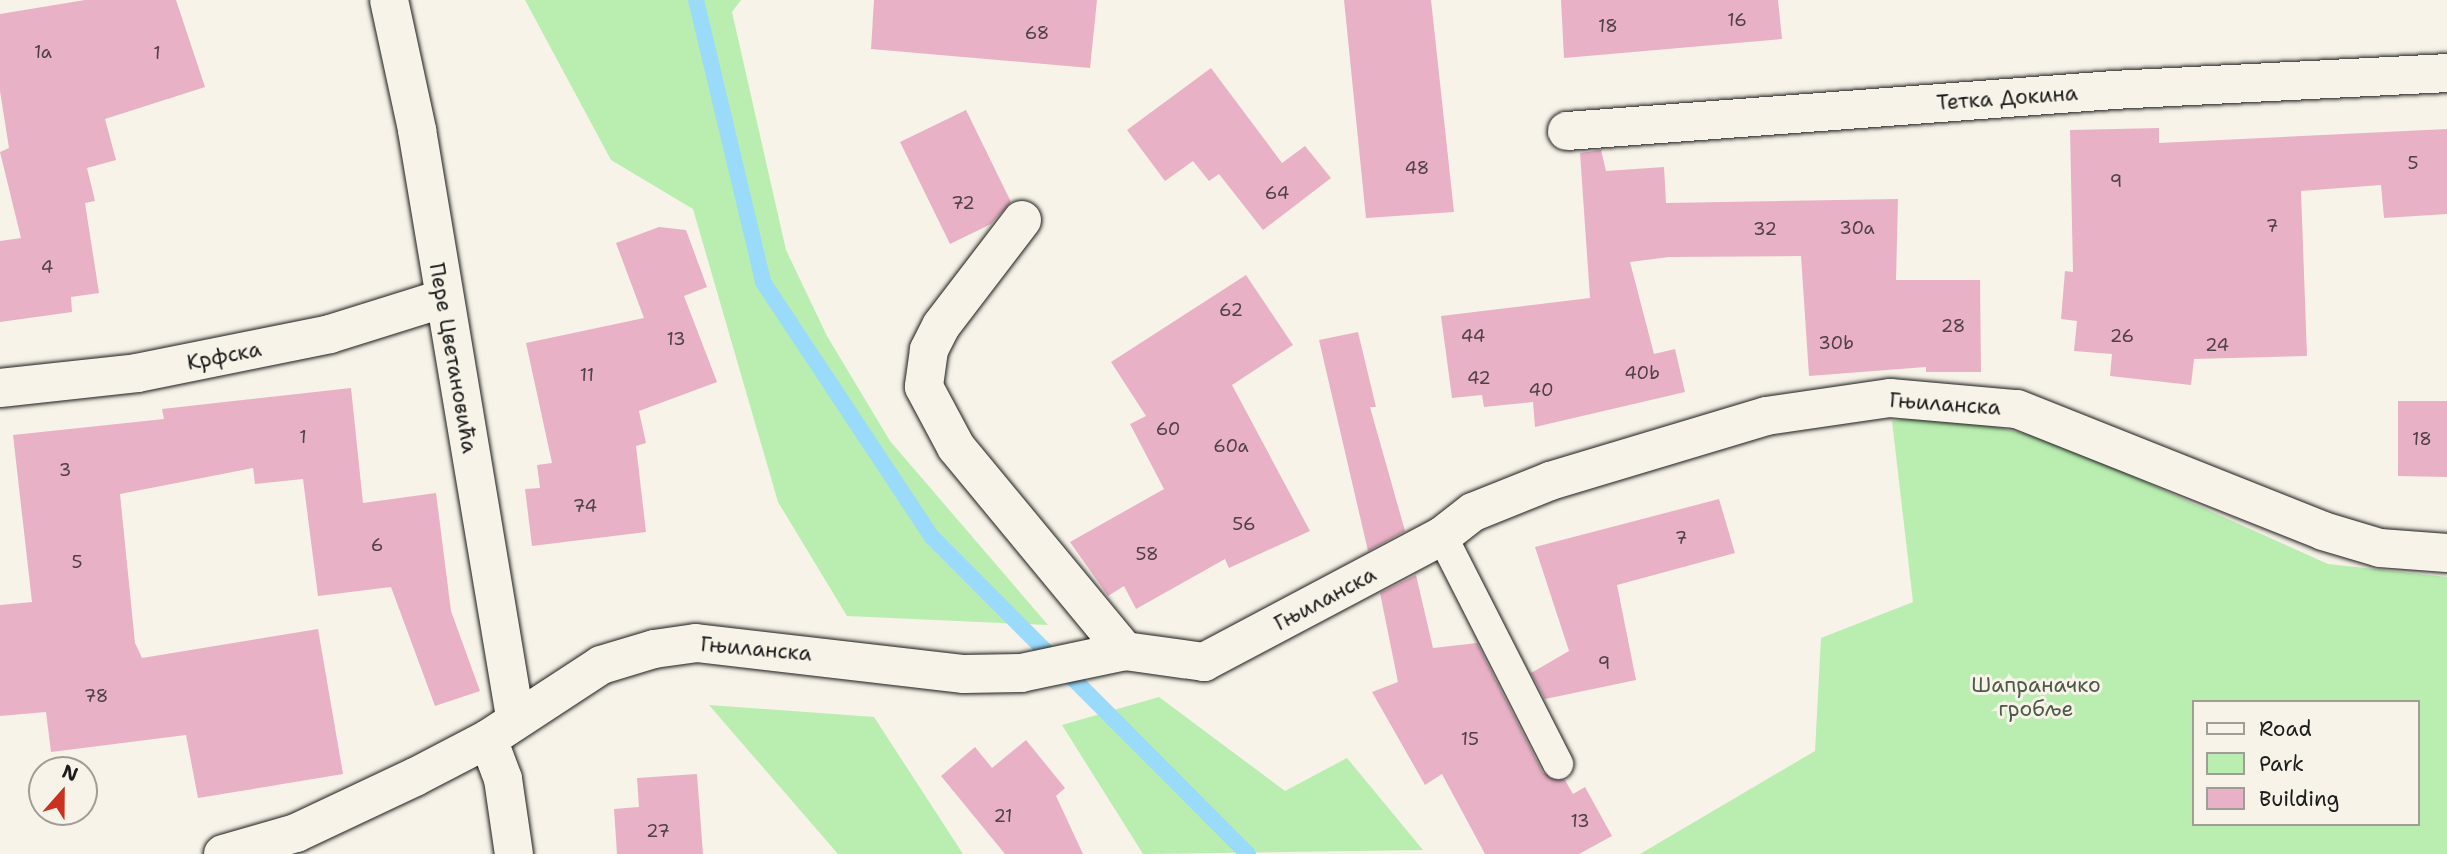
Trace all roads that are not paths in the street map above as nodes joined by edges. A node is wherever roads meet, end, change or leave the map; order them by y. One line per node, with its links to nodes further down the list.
1 (389, 0): 5 (street, Пере Цветановића)
2 (2447, 73): 3 (street, Тетка Докина)
3 (1567, 131)
4 (1022, 220): 9 (street)
5 (442, 299): 6 (street, Крфска); 10 (street, Пере Цветановића)
6 (0, 388)
7 (1442, 536): 8 (street, Гњиланска); 9 (street, Гњиланска); 11 (lane)
8 (2447, 553)
9 (1117, 652): 10 (street, Гњиланска)
10 (501, 728): 12 (street, Гњиланска); 13 (street, Пере Цветановића)
11 (1558, 764)
12 (223, 854)
13 (514, 854)

